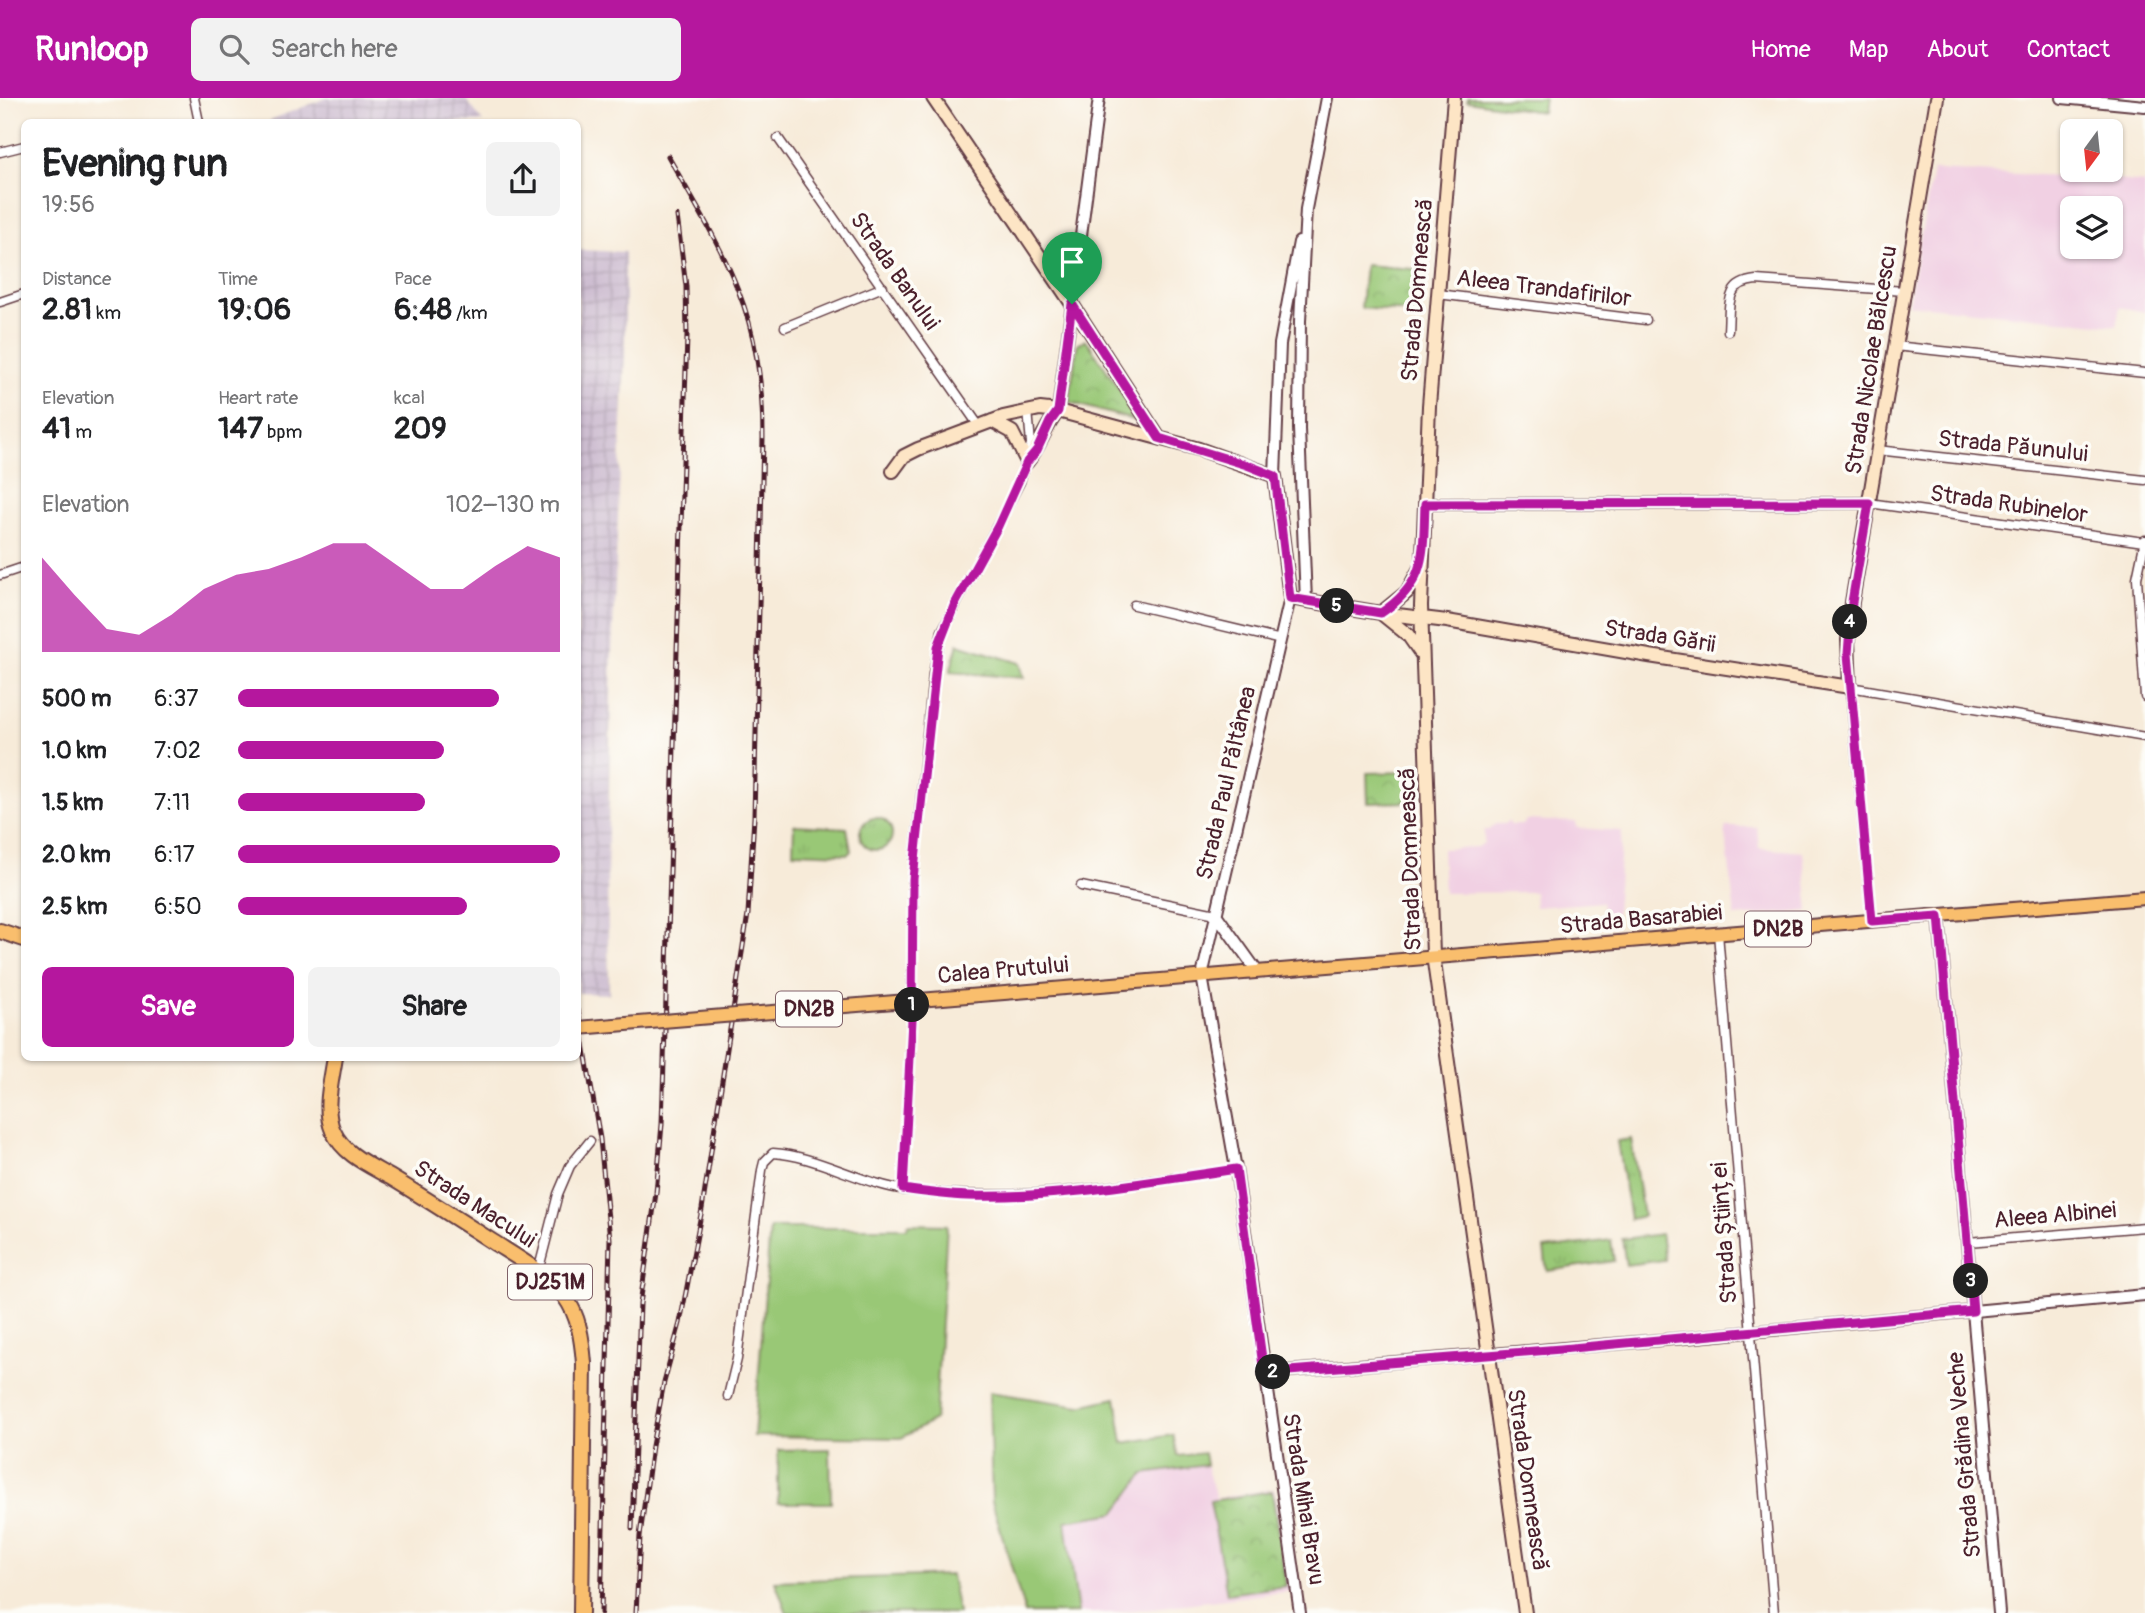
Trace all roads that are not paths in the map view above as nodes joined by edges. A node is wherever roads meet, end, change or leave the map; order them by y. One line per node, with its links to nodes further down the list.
1 (194, 98): 9 (street)
2 (933, 98): 19 (main road)
3 (1099, 98): 19 (street)
4 (1327, 98): 13 (street)
5 (1454, 98): 16 (main road, Strada Domnească)
6 (1937, 98): 15 (main road, Strada Nicolae Bălcescu)
7 (2062, 98): 8 (street)
8 (2145, 106)
9 (198, 119)
10 (778, 138): 14 (street, Strada Banului)
11 (21, 147): 12 (street)
12 (0, 152)
13 (1306, 209): 33 (street); 42 (street)
14 (883, 287): 21 (street); 28 (street, Strada Banului)
15 (1903, 291): 22 (street); 23 (main road, Strada Nicolae Bălcescu)
16 (1438, 293): 20 (street, Aleea Trandafirilor); 36 (main road, Strada Domnească)
17 (21, 294): 18 (street)
18 (0, 302)
19 (1072, 304): 26 (street); 29 (main road)
20 (1646, 320)
21 (785, 327)
22 (1728, 331)
23 (1895, 346): 24 (street); 30 (main road, Strada Nicolae Bălcescu)
24 (2145, 373)
25 (1028, 410): 26 (main road); 27 (main road); 31 (street)
26 (1058, 411): 29 (main road); 31 (main road)
27 (992, 421): 28 (main road); 31 (main road)
28 (979, 426): 32 (main road)
29 (1159, 438): 33 (main road)
30 (1877, 450): 34 (street, Strada Păunului); 35 (main road, Strada Nicolae Bălcescu)
31 (1027, 462): 66 (street)
32 (893, 471)
33 (1275, 476): 41 (main road)
34 (2145, 480)
35 (1869, 503): 36 (street); 37 (street, Strada Rubinelor); 48 (main road, Strada Nicolae Bălcescu)
36 (1425, 504): 38 (main road, Strada Domnească)
37 (2145, 541): 49 (street)
38 (1423, 556): 44 (main road); 45 (main road, Strada Domnească)
39 (21, 568): 40 (street)
40 (0, 575)
41 (1290, 598): 42 (main road, Strada Gării); 46 (street, Strada Paul Păltânea)
42 (1306, 601): 44 (main road, Strada Gării)
43 (1134, 605): 46 (street)
44 (1381, 613): 45 (main road, Strada Gării); 47 (main road)
45 (1421, 617): 47 (main road, Strada Domnească); 48 (main road, Strada Gării)
46 (1281, 640): 53 (street, Strada Paul Păltânea)
47 (1423, 655): 59 (main road, Strada Domnească)
48 (1850, 687): 50 (street, Strada Gării); 55 (street, Strada Nicolae Bălcescu)
49 (2145, 697)
50 (2145, 737)
51 (1081, 886): 53 (street)
52 (2145, 898): 54 (main road, Strada Basarabiei / DN2B)
53 (1216, 914): 60 (street); 61 (street, Strada Paul Păltânea)
54 (1939, 916): 55 (main road, Strada Basarabiei / DN2B); 68 (street, Strada Grădina Veche)
55 (1872, 921): 57 (main road, Strada Basarabiei / DN2B)
56 (0, 931): 58 (highway)
57 (1718, 933): 59 (main road, Strada Basarabiei / DN2B); 72 (street, Strada Științei)
58 (21, 938)
59 (1433, 957): 60 (main road, Calea Prutului / DN2B); 73 (main road, Strada Domnească)
60 (1257, 971): 61 (main road, Calea Prutului / DN2B)
61 (1202, 976): 62 (main road, Calea Prutului / DN2B, bridge); 65 (street, Strada Mihai Bravu)
62 (581, 1028)
63 (335, 1061): 69 (highway, Strada Macului / DJ251M)
64 (590, 1141): 69 (street)
65 (1236, 1169): 66 (street); 74 (street, Strada Mihai Bravu)
66 (903, 1189): 75 (street)
67 (2145, 1227): 68 (street, Aleea Albinei)
68 (1968, 1242): 71 (street, Strada Grădina Veche)
69 (538, 1272): 76 (highway, Strada Macului / DJ251M)
70 (2145, 1295): 71 (street)
71 (1973, 1311): 72 (street); 80 (street, Strada Grădina Veche)
72 (1751, 1332): 73 (street); 79 (street, Strada Științei)
73 (1489, 1355): 74 (street); 78 (main road, Strada Domnească)
74 (1264, 1373): 77 (street, Strada Mihai Bravu)
75 (728, 1396)
76 (580, 1613)
77 (1300, 1613)
78 (1525, 1613)
79 (1774, 1613)
80 (1999, 1613)

